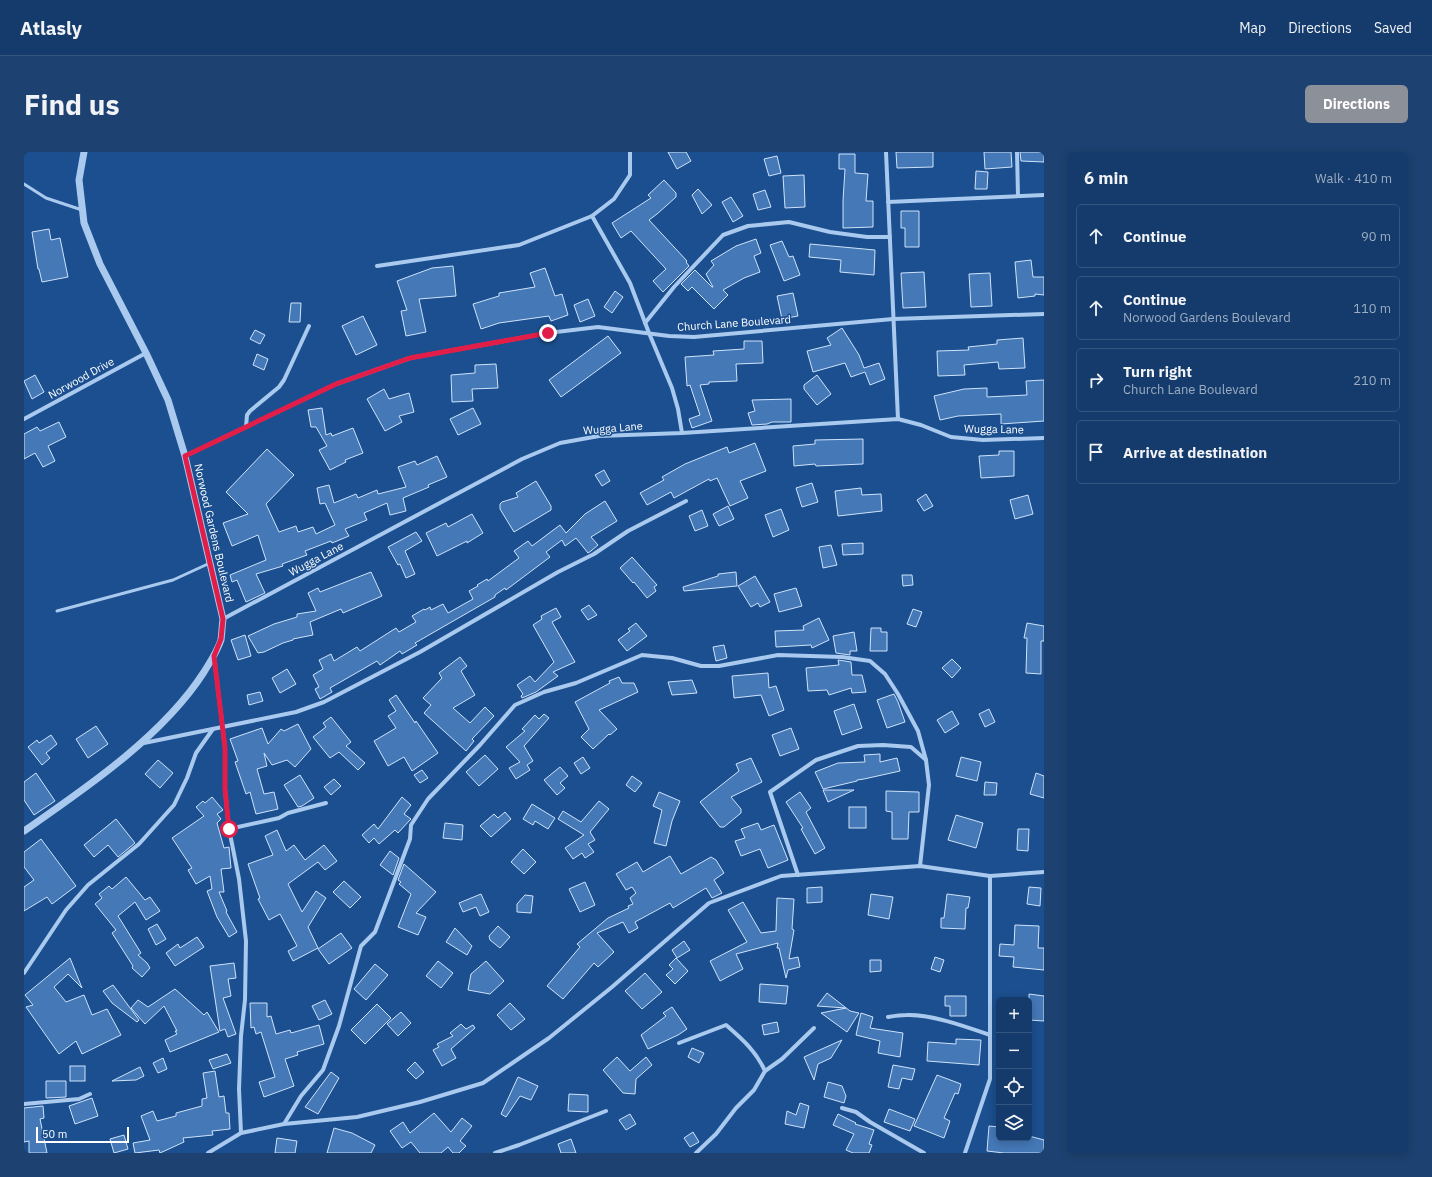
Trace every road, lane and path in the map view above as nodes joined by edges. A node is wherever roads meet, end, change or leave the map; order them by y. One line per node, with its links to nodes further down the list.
1 (84, 152): 9 (street, Norwood Gardens Boulevard)
2 (630, 152): 10 (street)
3 (886, 152): 8 (street)
4 (1017, 152): 7 (street)
5 (24, 184): 9 (lane)
6 (1044, 195): 7 (street)
7 (1018, 196): 8 (street)
8 (888, 202): 11 (street)
9 (82, 210): 18 (street, Norwood Gardens Boulevard)
10 (592, 216): 12 (street); 15 (street)
11 (890, 237): 14 (street); 15 (street)
12 (377, 266)
13 (1044, 314): 14 (street, Church Lane Boulevard)
14 (893, 319): 17 (street, Church Lane Boulevard); 20 (street)
15 (645, 323): 17 (street)
16 (308, 326): 21 (street)
17 (649, 333): 21 (street, Church Lane Boulevard); 22 (street)
18 (146, 353): 19 (street, Norwood Drive); 24 (street, Norwood Gardens Boulevard)
19 (24, 419)
20 (898, 419): 22 (street, Wugga Lane); 23 (street, Wugga Lane)
21 (246, 427): 24 (street, Church Lane Boulevard)
22 (682, 433): 28 (street, Wugga Lane)
23 (1044, 438)
24 (185, 456): 26 (street, Norwood Gardens Boulevard)
25 (686, 500): 30 (street)
26 (210, 563): 27 (lane); 28 (street, Norwood Gardens Boulevard)
27 (57, 611)
28 (223, 619): 29 (street, Norwood Gardens Boulevard)
29 (214, 656): 30 (street); 32 (street, Norwood Gardens Boulevard)
30 (222, 727): 31 (street); 35 (street)
31 (213, 729): 32 (street); 41 (street)
32 (140, 744): 36 (street, Norwood Gardens Boulevard)
33 (926, 760): 37 (street); 39 (street); 51 (street)
34 (326, 803): 35 (street)
35 (229, 829): 52 (street)
36 (24, 831)
37 (920, 866): 39 (street); 40 (street)
38 (1044, 872): 40 (street)
39 (798, 875): 51 (street)
40 (990, 876): 44 (street)
41 (24, 973)
42 (888, 1017): 44 (street)
43 (814, 1028): 46 (street)
44 (990, 1035): 57 (street)
45 (679, 1043): 46 (street)
46 (765, 1071): 55 (street)
47 (90, 1094): 48 (street)
48 (24, 1104)
49 (842, 1108): 56 (street)
50 (606, 1111): 54 (street)
51 (284, 1124): 52 (street)
52 (241, 1133): 53 (street)
53 (208, 1153)
54 (495, 1153)
55 (696, 1153)
56 (924, 1153)
57 (965, 1153)

